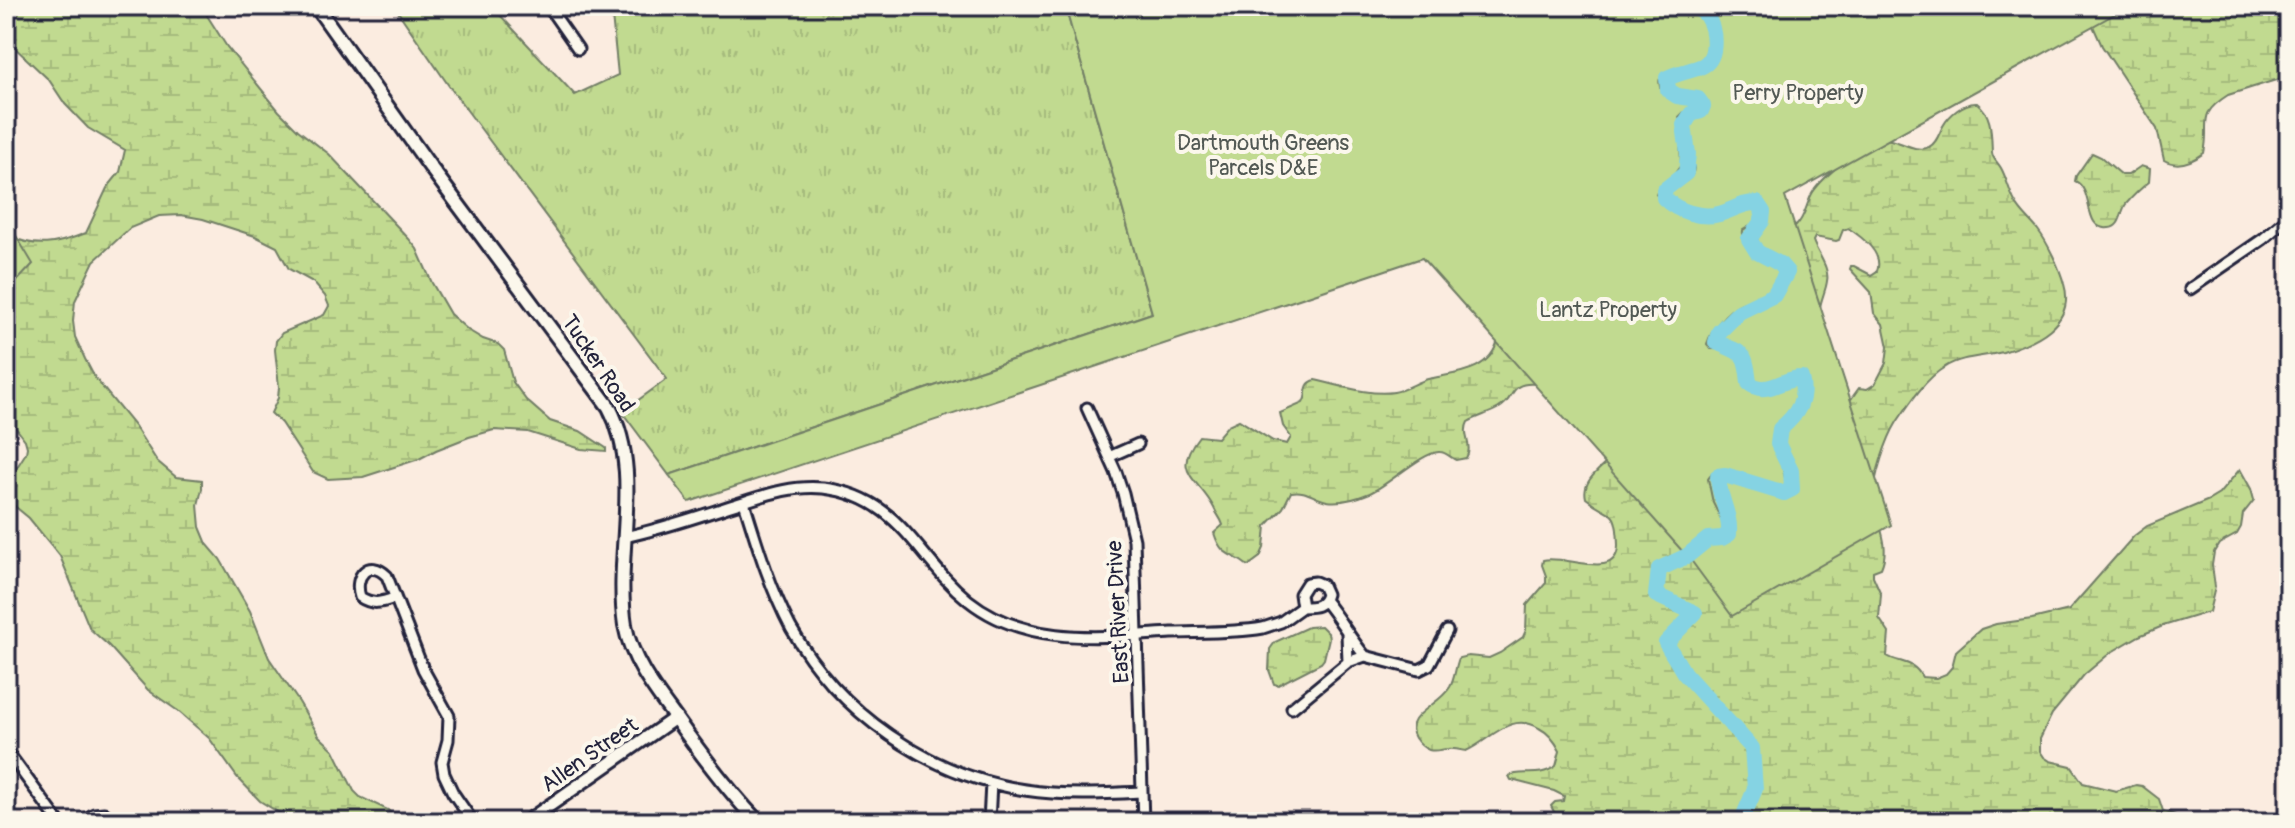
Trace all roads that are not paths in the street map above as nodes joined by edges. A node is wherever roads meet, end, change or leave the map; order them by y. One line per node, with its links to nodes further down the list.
1 (316, 6): 10 (main road, Tucker Road)
2 (548, 6): 3 (street)
3 (578, 49)
4 (2289, 217): 5 (street)
5 (2190, 289)
6 (1087, 408): 8 (street, East River Drive)
7 (1138, 444): 8 (street)
8 (1111, 456): 16 (street, East River Drive)
9 (744, 502): 10 (street); 16 (street); 22 (street)
10 (624, 537): 20 (main road, Tucker Road)
11 (394, 598): 11 (street); 27 (street)
12 (1324, 600): 13 (street); 13 (street); 15 (street)
13 (1302, 607): 16 (street)
14 (1447, 631): 17 (street)
15 (1347, 634): 17 (street); 18 (street)
16 (1137, 635): 23 (street, East River Drive)
17 (1365, 656): 18 (street)
18 (1348, 662): 19 (street)
19 (1292, 708)
20 (675, 718): 28 (street, Allen Street); 29 (main road, Tucker Road)
21 (6, 750): 24 (street)
22 (991, 783): 23 (street); 30 (street)
23 (1141, 792): 31 (street, East River Drive)
24 (59, 822)
25 (82, 822): 26 (street)
26 (113, 822)
27 (473, 822)
28 (526, 822)
29 (758, 822)
30 (989, 822)
31 (1143, 822)

